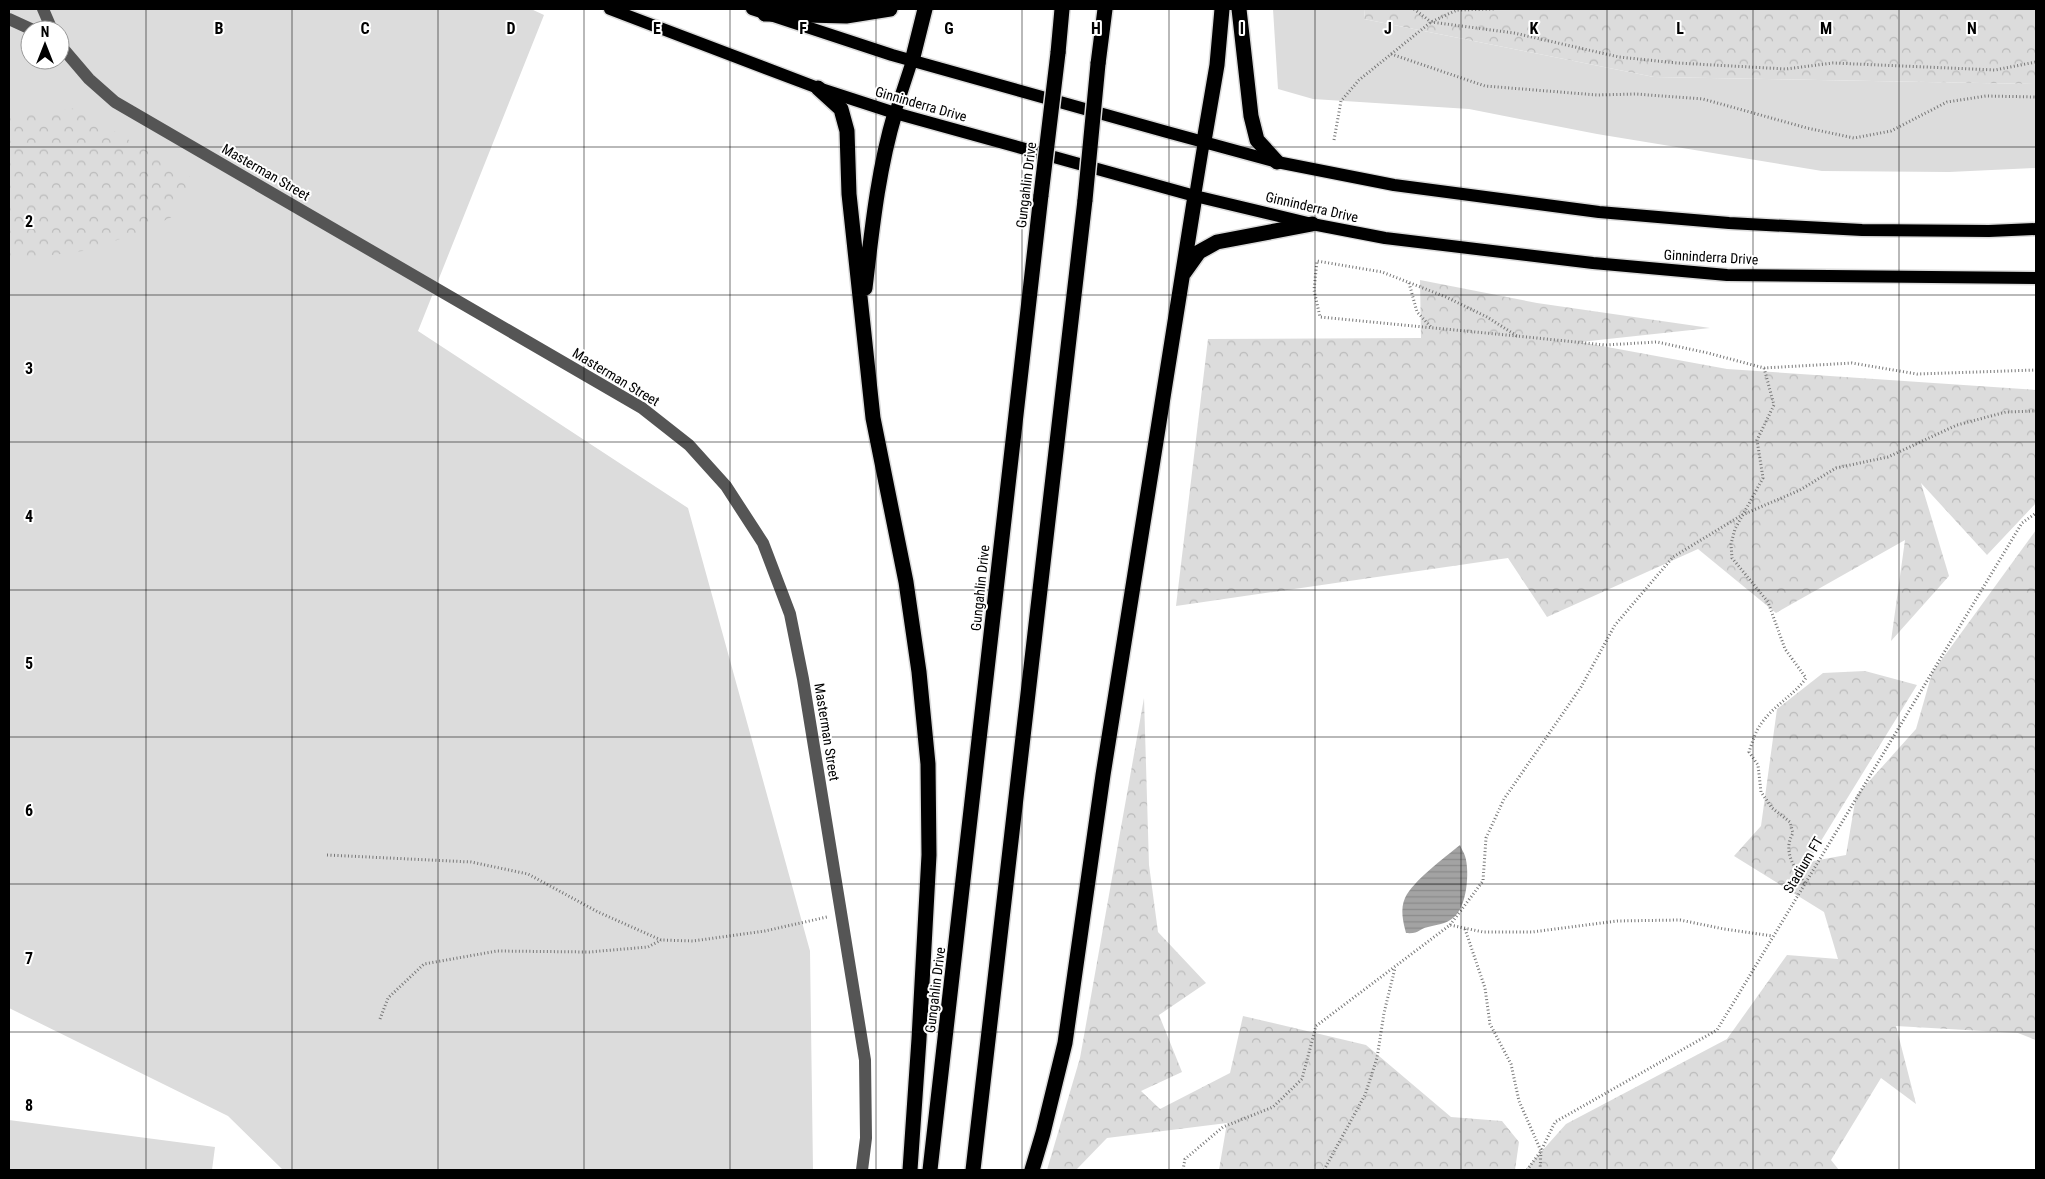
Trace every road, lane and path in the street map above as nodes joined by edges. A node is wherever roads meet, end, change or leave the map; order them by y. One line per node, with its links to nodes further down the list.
1 (610, 9): 16 (main road, Ginninderra Drive)
2 (890, 9): 10 (highway)
3 (924, 9): 14 (highway)
4 (1062, 9): 48 (highway, Gungahlin Drive, bridge)
5 (1105, 9): 49 (highway, bridge)
6 (1222, 9): 20 (highway)
7 (1239, 9): 21 (highway)
8 (1414, 9): 11 (path)
9 (1494, 9): 11 (path)
10 (759, 12): 14 (main road)
11 (1431, 22): 12 (path); 15 (path)
12 (1391, 54): 17 (path); 19 (path)
13 (70, 57): 38 (street, Masterman Street)
14 (912, 61): 18 (main road); 20 (main road)
15 (2036, 62)
16 (818, 88): 18 (main road, Ginninderra Drive); 28 (highway)
17 (2036, 97)
18 (895, 113): 22 (main road, Ginninderra Drive); 28 (highway)
19 (1334, 140)
20 (1204, 142): 21 (main road); 22 (main road)
21 (1277, 162): 24 (main road)
22 (1195, 196): 23 (main road, Ginninderra Drive); 25 (highway)
23 (1312, 224): 25 (highway); 26 (main road, Ginninderra Drive)
24 (2036, 229)
25 (1182, 277): 50 (highway)
26 (2036, 278)
27 (1409, 283): 29 (path); 29 (path); 30 (path)
28 (862, 317): 47 (highway)
29 (1432, 328): 30 (path)
30 (1517, 336): 31 (path)
31 (1764, 368): 32 (path); 35 (path)
32 (2036, 370)
33 (2036, 411): 35 (path)
34 (2036, 513): 37 (path, Stadium FT)
35 (1742, 515): 37 (path); 39 (path)
36 (327, 855): 42 (path)
37 (1805, 884): 41 (path, Stadium FT)
38 (840, 914): 42 (path); 46 (street, Masterman Street)
39 (1450, 925): 40 (path); 43 (path)
40 (1464, 928): 41 (path); 45 (path)
41 (1774, 936): 45 (path, Stadium FT)
42 (661, 940): 44 (path)
43 (1395, 967): 51 (path); 52 (path)
44 (380, 1019)
45 (1541, 1151): 53 (path); 54 (path, Stadium FT)
46 (862, 1170)
47 (910, 1170)
48 (930, 1170)
49 (973, 1170)
50 (1032, 1170)
51 (1183, 1170)
52 (1324, 1170)
53 (1527, 1170)
54 (1540, 1170)

